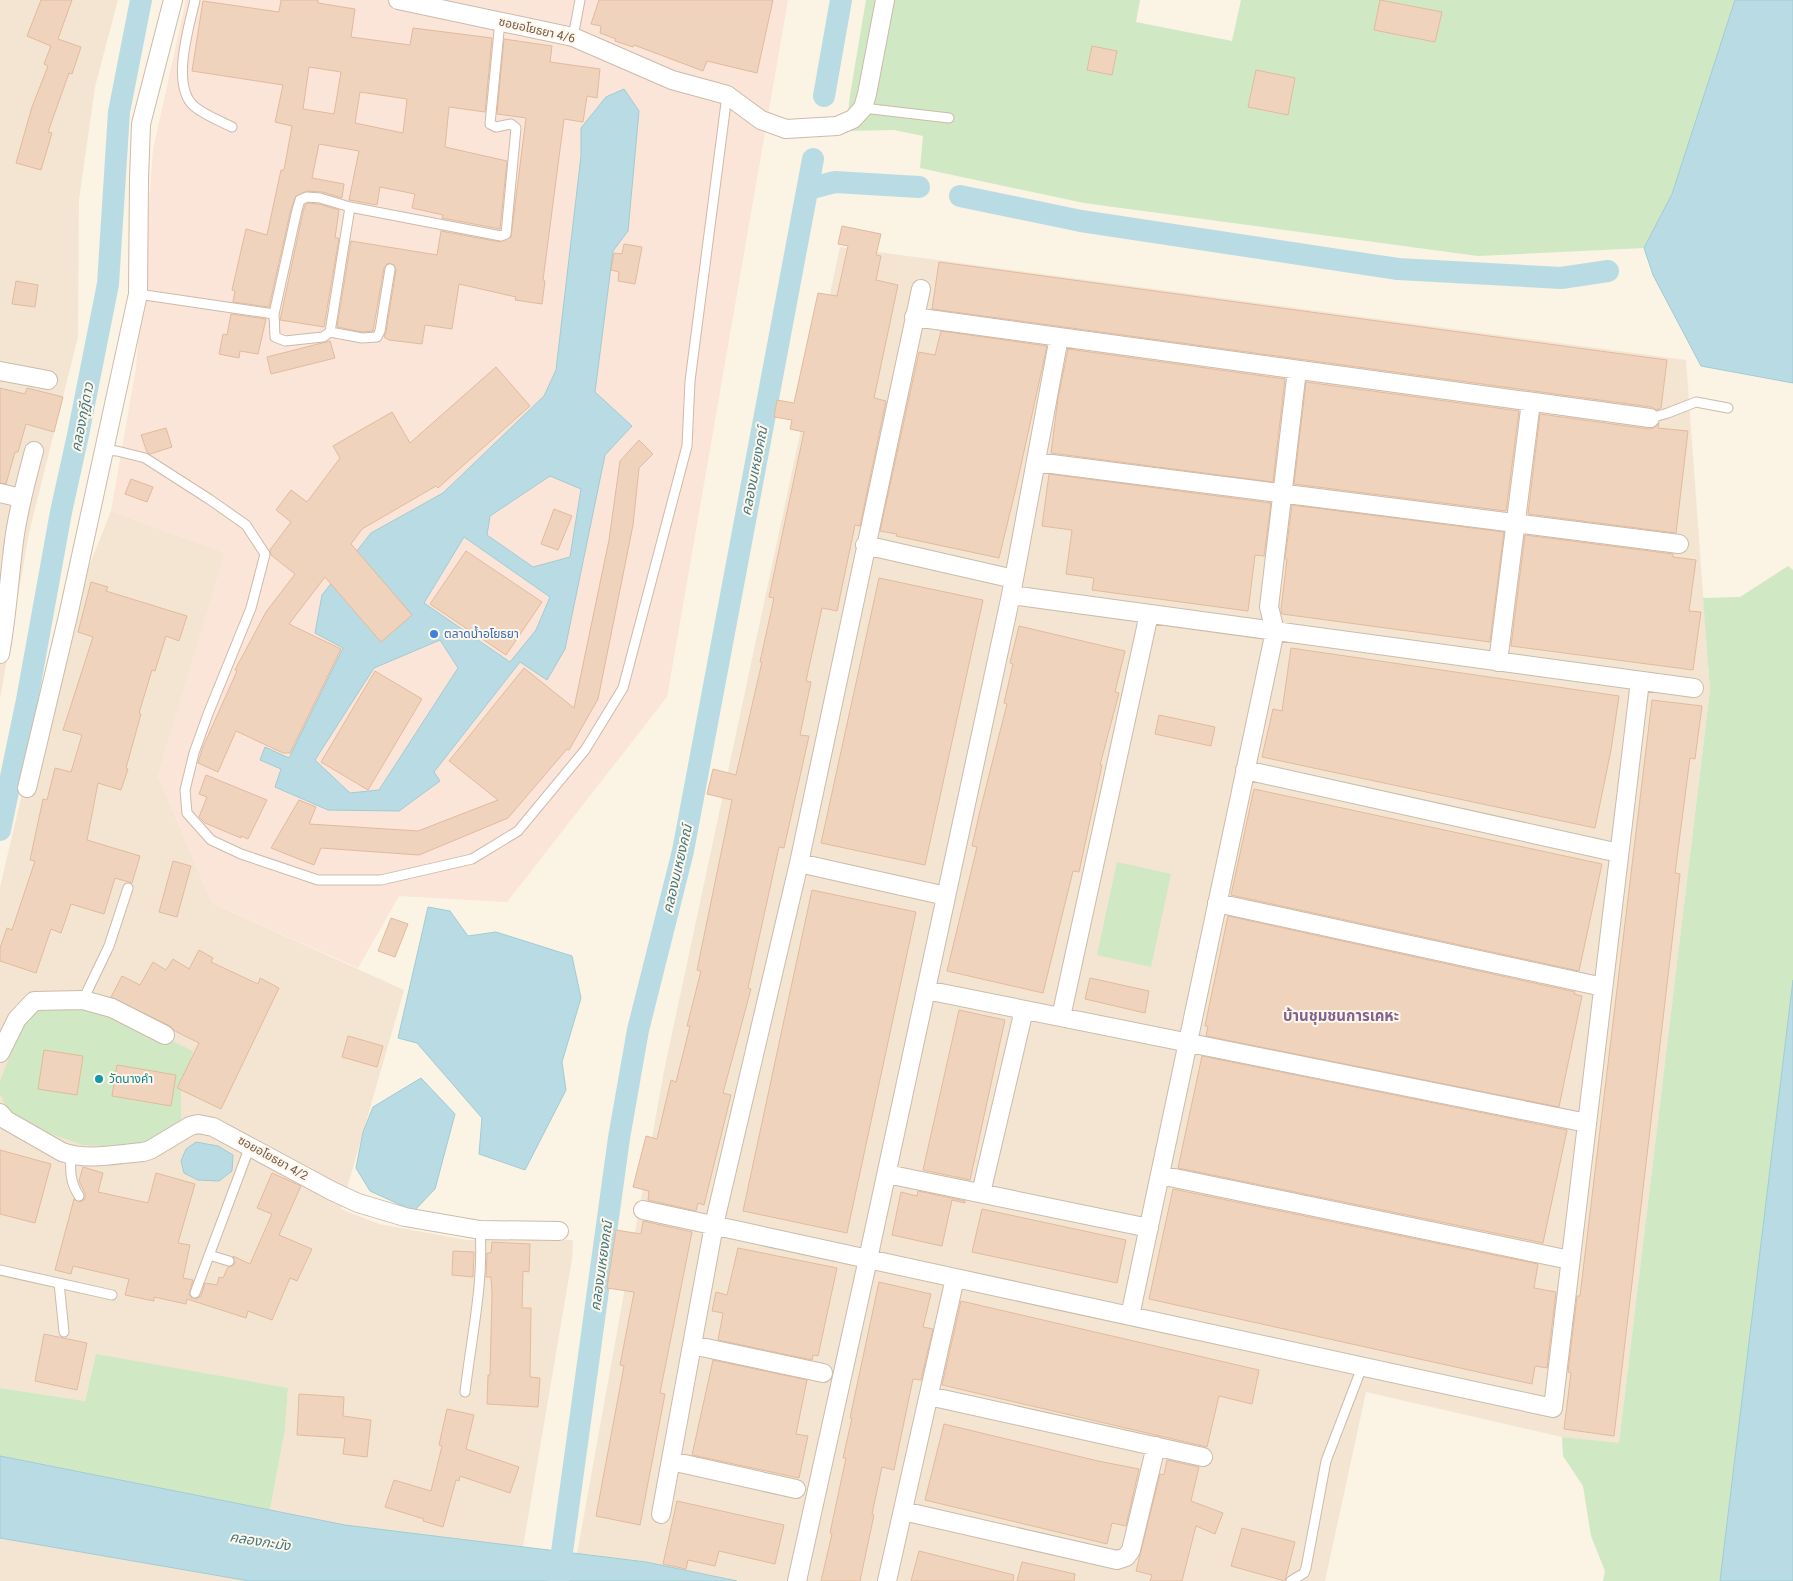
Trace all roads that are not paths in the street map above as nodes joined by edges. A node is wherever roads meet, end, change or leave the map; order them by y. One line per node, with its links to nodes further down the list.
1 (172, 0): 15 (street)
2 (195, 0): 11 (lane)
3 (398, 0): 6 (street, ซอยอโยธยา 4/6)
4 (580, 0): 7 (lane)
5 (885, 0): 9 (street)
6 (500, 21): 7 (street, ซอยอโยธยา 4/6); 12 (lane)
7 (573, 37): 8 (street, ซอยอโยธยา 4/6)
8 (727, 95): 9 (street); 26 (lane)
9 (863, 108): 10 (lane)
10 (949, 118)
11 (232, 127)
12 (350, 207): 16 (lane); 18 (lane)
13 (390, 269): 18 (lane)
14 (921, 289): 17 (street)
15 (138, 294): 16 (lane); 26 (street)
16 (274, 314): 18 (lane)
17 (914, 317): 19 (street); 34 (street)
18 (330, 332)
19 (1060, 337): 20 (street); 28 (street)
20 (1297, 370): 23 (street); 30 (street)
21 (0, 371): 22 (street)
22 (48, 380)
23 (1531, 402): 25 (street); 32 (street)
24 (1728, 408): 25 (lane)
25 (1650, 418)
26 (103, 450): 43 (street)
27 (34, 451): 31 (street)
28 (1036, 462): 30 (street); 35 (street)
29 (0, 492): 31 (street)
30 (1283, 493): 32 (street); 37 (street)
31 (21, 498): 38 (street)
32 (1516, 523): 33 (street); 39 (street)
33 (1679, 544)
34 (865, 545): 35 (street); 45 (street)
35 (1013, 587): 36 (street); 47 (street)
36 (1149, 614): 37 (street); 53 (street)
37 (1275, 631): 39 (street); 42 (street)
38 (0, 654)
39 (1498, 662): 40 (street)
40 (1640, 681): 41 (street); 44 (street)
41 (1694, 688)
42 (1245, 770): 44 (street); 48 (street)
43 (27, 788)
44 (1619, 853): 49 (street)
45 (799, 863): 47 (street); 66 (street)
46 (128, 888): 51 (lane)
47 (946, 896): 50 (street)
48 (1217, 903): 49 (street); 55 (street)
49 (1603, 986): 58 (street)
50 (926, 990): 52 (street); 61 (street)
51 (83, 1000): 54 (street); 56 (street)
52 (1024, 1010): 53 (street); 63 (street)
53 (1061, 1017): 55 (street)
54 (165, 1035)
55 (1188, 1043): 58 (street); 62 (street)
56 (0, 1053)
57 (0, 1113): 60 (street, ซอยอโยธยา 4/2)
58 (1587, 1123): 72 (street)
59 (250, 1145): 60 (street, ซอยอโยธยา 4/2); 68 (street, ซอยอโยธยา 4/2); 70 (lane)
60 (71, 1155): 64 (lane)
61 (887, 1174): 63 (street); 71 (street)
62 (1160, 1175): 67 (street); 72 (street)
63 (981, 1193): 67 (street)
64 (79, 1196)
65 (643, 1210): 66 (street)
66 (714, 1225): 71 (street); 81 (street)
67 (1149, 1228): 79 (street)
68 (480, 1230): 69 (street, ซอยอโยธยา 4/2); 84 (lane)
69 (559, 1231)
70 (209, 1255): 73 (lane); 77 (lane)
71 (868, 1259): 75 (street); 92 (street)
72 (1570, 1260): 82 (street)
73 (229, 1261)
74 (0, 1270): 76 (lane)
75 (955, 1278): 79 (street); 85 (street)
76 (59, 1283): 78 (lane); 80 (lane)
77 (196, 1293)
78 (112, 1295)
79 (1130, 1316): 82 (street)
80 (64, 1332)
81 (692, 1345): 83 (street); 88 (street)
82 (1362, 1367): 94 (lane)
83 (823, 1373)
84 (465, 1392)
85 (929, 1396): 86 (street); 90 (street)
86 (1156, 1446): 87 (street); 90 (street)
87 (1203, 1457)
88 (671, 1461): 89 (street); 91 (street)
89 (796, 1489)
90 (903, 1511): 93 (street)
91 (661, 1514)
92 (797, 1581)
93 (888, 1581)
94 (1290, 1581)

